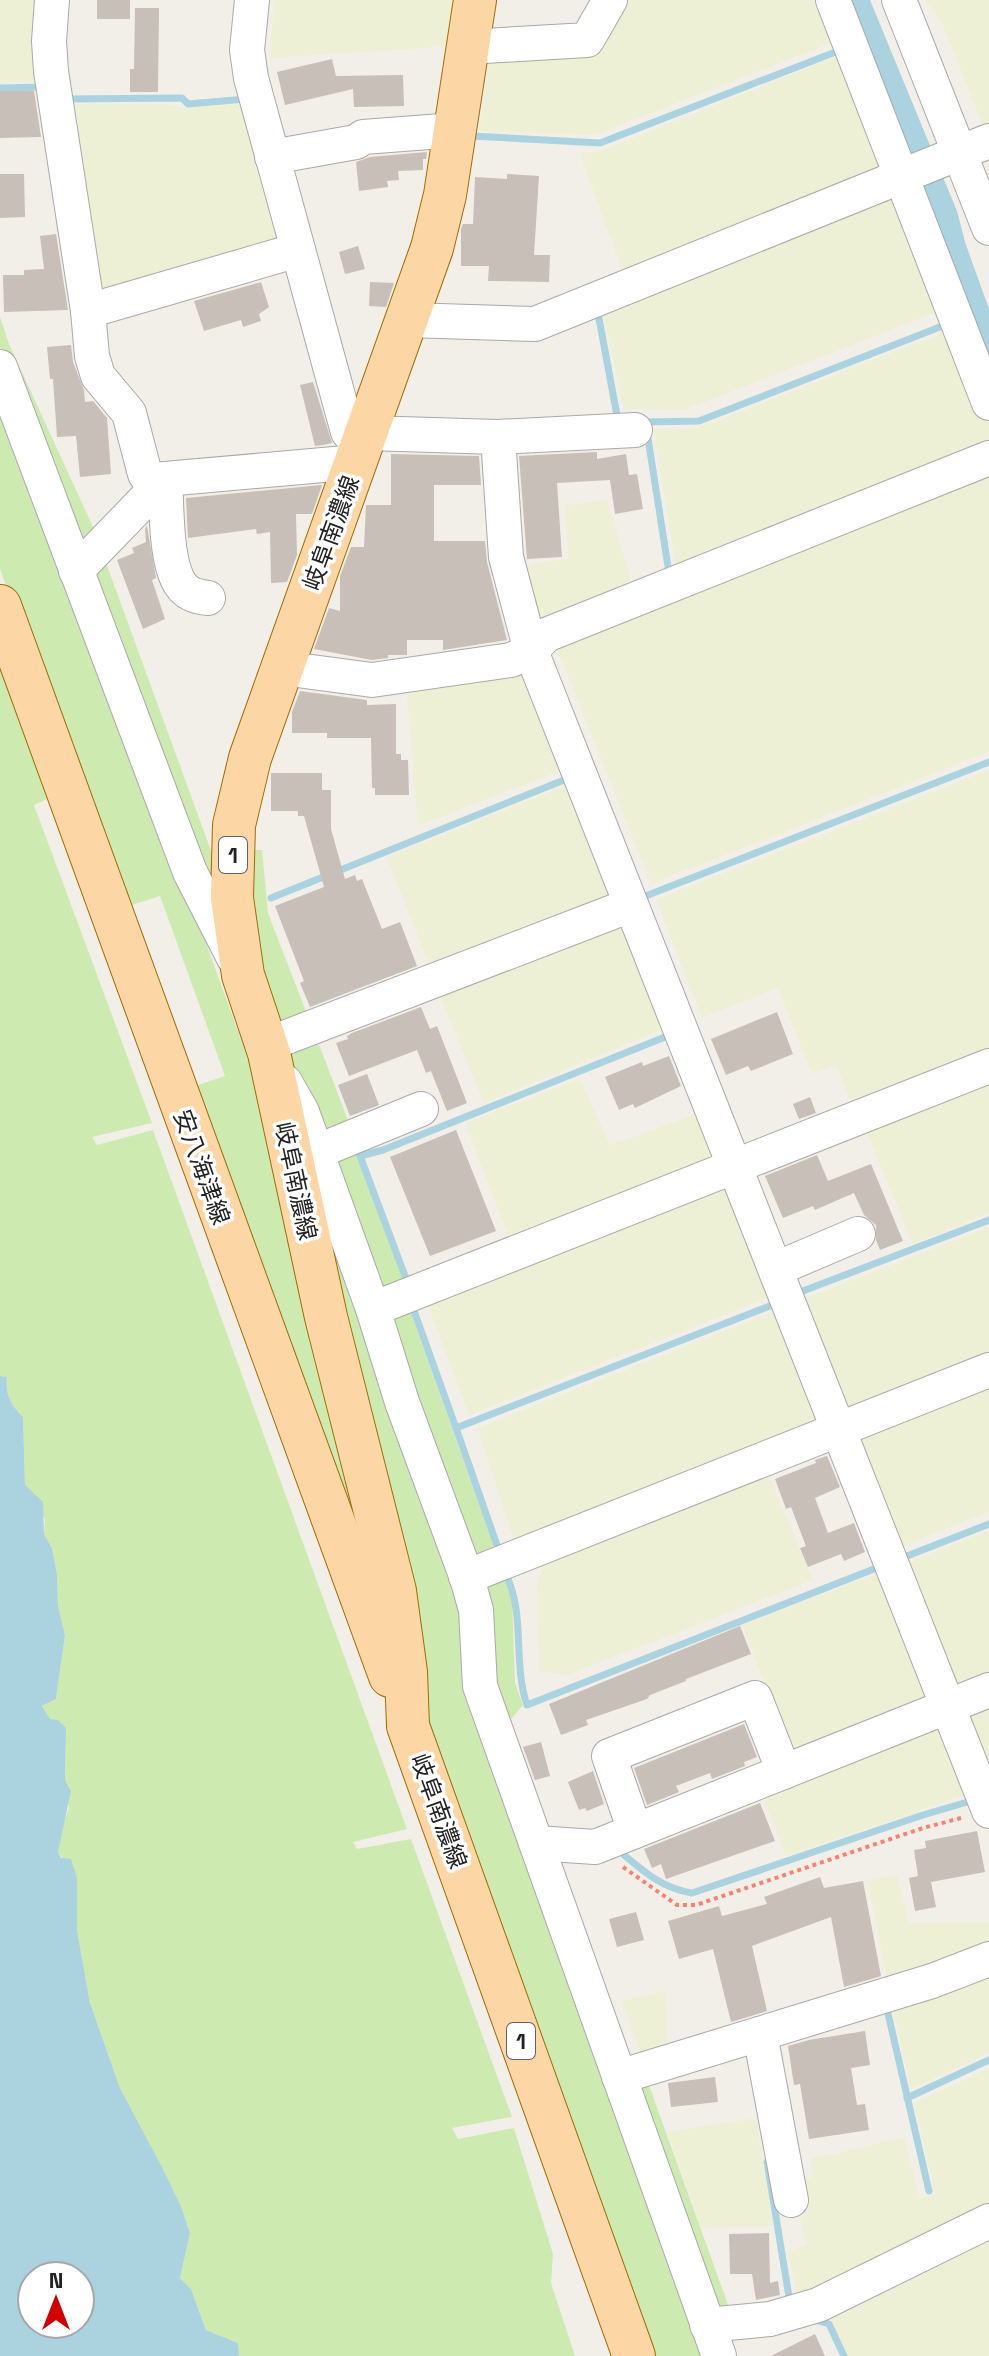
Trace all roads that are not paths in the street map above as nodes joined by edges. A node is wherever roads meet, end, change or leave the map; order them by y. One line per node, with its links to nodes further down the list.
1 (52, 0): 13 (street)
2 (252, 0): 9 (street)
3 (475, 0): 7 (main road, 岐阜南濃線 / 1)
4 (610, 0): 7 (street)
5 (833, 0): 10 (street)
6 (899, 0): 10 (street)
7 (468, 47): 8 (main road, 岐阜南濃線 / 1)
8 (455, 130): 9 (street); 14 (main road, 岐阜南濃線 / 1)
9 (272, 157): 12 (street)
10 (942, 161): 11 (street); 14 (street); 16 (street)
11 (989, 228)
12 (298, 250): 13 (street); 19 (street)
13 (88, 311): 21 (street)
14 (408, 320): 19 (main road, 岐阜南濃線 / 1)
15 (0, 367): 22 (street)
16 (989, 403)
17 (635, 430): 18 (street)
18 (498, 437): 19 (street); 25 (street)
19 (362, 447): 21 (street); 26 (main road, 岐阜南濃線 / 1)
20 (989, 458): 25 (street)
21 (161, 484): 22 (street); 23 (street)
22 (76, 571): 28 (street)
23 (208, 598)
24 (0, 606): 42 (main road, 安八海津線)
25 (531, 651): 26 (street); 27 (street)
26 (282, 668): 28 (main road, 岐阜南濃線 / 1)
27 (631, 905): 29 (street); 33 (street)
28 (243, 975): 29 (main road, 岐阜南濃線 / 1)
29 (267, 1049): 32 (street); 42 (main road, 岐阜南濃線 / 1)
30 (989, 1066): 33 (street)
31 (421, 1109): 32 (street)
32 (316, 1152): 36 (street)
33 (736, 1166): 35 (street); 36 (street)
34 (858, 1234): 35 (street)
35 (776, 1269): 38 (street)
36 (373, 1309): 39 (street)
37 (989, 1370): 38 (street)
38 (837, 1429): 39 (street); 41 (street)
39 (466, 1577): 46 (street)
40 (989, 1690): 41 (street)
41 (947, 1707): 43 (street); 44 (street)
42 (408, 1726): 53 (main road, 岐阜南濃線 / 1)
43 (784, 1772): 45 (street); 45 (street)
44 (989, 1811)
45 (635, 1831): 46 (street)
46 (536, 1843): 49 (street)
47 (989, 1959): 48 (street)
48 (760, 2034): 49 (street); 50 (street)
49 (619, 2077): 52 (street)
50 (791, 2200)
51 (989, 2221): 52 (street)
52 (713, 2340)
53 (634, 2356)

